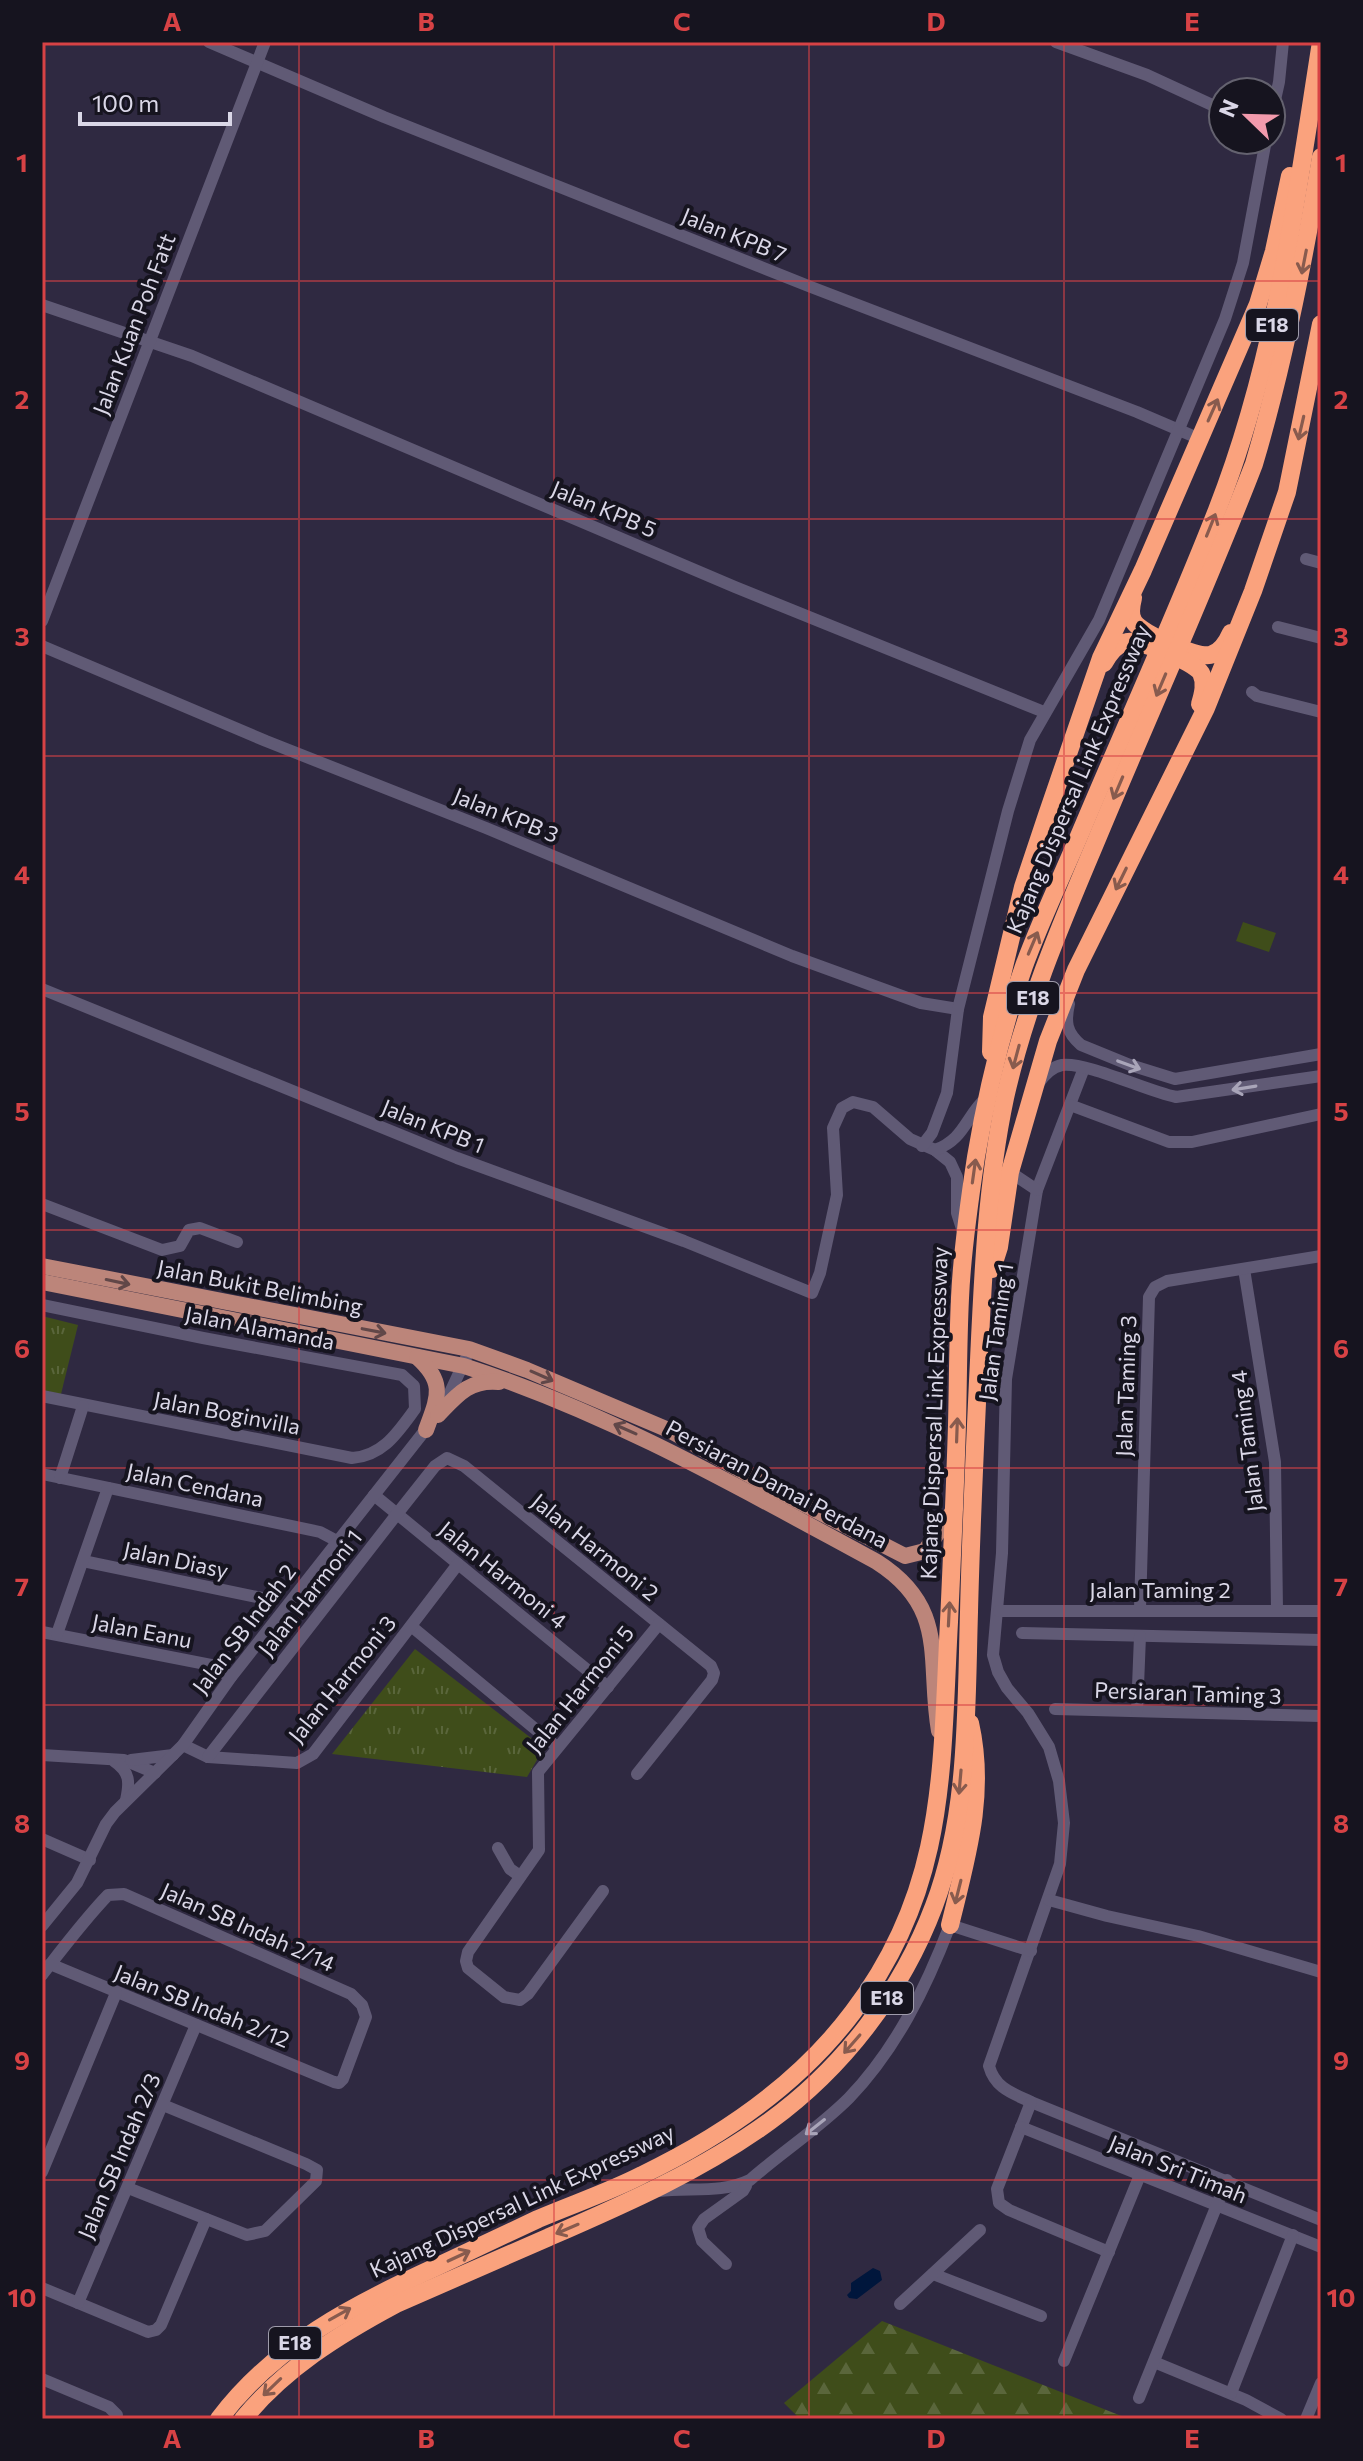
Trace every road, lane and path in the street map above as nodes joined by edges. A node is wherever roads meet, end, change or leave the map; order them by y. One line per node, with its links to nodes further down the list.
1 (209, 42): 6 (street, Jalan KPB 7)
2 (265, 42): 6 (street, Jalan Kuan Poh Fatt)
3 (1056, 42): 8 (street)
4 (1283, 42): 7 (street)
5 (1321, 42): 10 (highway, Kajang Dispersal Link Expressway / E18)
6 (256, 62): 13 (street, Jalan Kuan Poh Fatt); 14 (street, Jalan KPB 7)
7 (1280, 76)
8 (1207, 103)
9 (1263, 156): 14 (street)
10 (1312, 157): 15 (highway, one-way to 10); 27 (highway, Kajang Dispersal Link Expressway / E18)
11 (42, 305): 13 (street, Jalan KPB 5)
12 (1321, 324): 19 (highway, one-way to 19)
13 (149, 339): 20 (street, Jalan Kuan Poh Fatt); 26 (street, Jalan KPB 5)
14 (1179, 429): 15 (street, Jalan KPB 7); 26 (street)
15 (1200, 439): 18 (highway)
16 (1306, 559): 17 (street)
17 (1321, 563)
18 (1143, 570): 19 (highway); 24 (highway)
19 (1253, 591): 29 (highway)
20 (42, 621)
21 (1278, 627): 22 (street)
22 (1321, 638)
23 (42, 646): 32 (street, Jalan KPB 3)
24 (1092, 687): 29 (highway); 35 (highway)
25 (1252, 692): 28 (street)
26 (1044, 712): 32 (street)
27 (1141, 712): 35 (highway, Kajang Dispersal Link Expressway / E18, one-way to 27); 51 (highway, Kajang Dispersal Link Expressway / E18, one-way to 51)
28 (1321, 712)
29 (1192, 733): 30 (highway, one-way to 30)
30 (1076, 970): 33 (street, one-way to 33); 37 (highway)
31 (42, 989): 41 (street, Jalan KPB 1)
32 (958, 1009): 41 (street)
33 (1321, 1054)
34 (1084, 1068): 36 (street, one-way to 34); 37 (street); 39 (street, Jalan Taming 1)
35 (993, 1071): 38 (highway, Kajang Dispersal Link Expressway / E18)
36 (1321, 1076)
37 (1031, 1094): 42 (highway)
38 (987, 1097): 41 (street); 45 (highway, Kajang Dispersal Link Expressway / E18, one-way to 38)
39 (1070, 1105): 40 (street); 43 (street, Jalan Taming 1)
40 (1321, 1114)
41 (928, 1148): 45 (street)
42 (1010, 1172): 43 (street); 51 (highway)
43 (1037, 1190): 76 (street, Jalan Taming 1)
44 (42, 1204): 46 (street)
45 (965, 1239): 67 (highway, Kajang Dispersal Link Expressway / E18, one-way to 45)
46 (237, 1242)
47 (1321, 1256): 49 (street, Jalan Taming 3)
48 (42, 1266): 54 (main road, Jalan Bukit Belimbing, one-way to 54)
49 (1244, 1269): 73 (street, Jalan Taming 3); 75 (street, Jalan Taming 4)
50 (42, 1282): 53 (main road, Jalan Bukit Belimbing)
51 (982, 1298): 88 (highway, Kajang Dispersal Link Expressway / E18)
52 (42, 1305): 60 (street, Jalan Alamanda)
53 (416, 1357): 54 (main road, Jalan Bukit Belimbing); 59 (main road)
54 (466, 1357): 55 (main road, Persiaran Damai Perdana); 58 (street, Jalan SB Indah 2); 67 (main road, Persiaran Damai Perdana, one-way to 67)
55 (521, 1384): 58 (main road); 93 (main road, Persiaran Damai Perdana, one-way to 55)
56 (42, 1396): 57 (street, Jalan Boginvilla)
57 (83, 1406): 60 (street, Jalan Boginvilla); 64 (street)
58 (438, 1415): 59 (street, Jalan SB Indah 2)
59 (426, 1430): 61 (street, Jalan SB Indah 2)
60 (396, 1433): 61 (street)
61 (413, 1446): 66 (street, Jalan SB Indah 2)
62 (447, 1458): 68 (street, Jalan Harmoni 1); 78 (street, Jalan Harmoni 2)
63 (42, 1474): 64 (street, Jalan Cendana)
64 (60, 1478): 65 (street, Jalan Cendana)
65 (108, 1488): 69 (street, Jalan Cendana); 70 (street)
66 (374, 1495): 68 (street, Jalan Harmoni 4); 69 (street, Jalan SB Indah 2)
67 (955, 1508): 93 (highway, Kajang Dispersal Link Expressway / E18, one-way to 67)
68 (397, 1514): 71 (street, Jalan Harmoni 4); 96 (street, Jalan Harmoni 1)
69 (337, 1541): 86 (street, Jalan SB Indah 2)
70 (83, 1561): 72 (street, Jalan Diasy); 82 (street)
71 (458, 1564): 79 (street, Jalan Harmoni 3); 87 (street, Jalan Harmoni 4)
72 (262, 1598)
73 (1140, 1609): 74 (street, Jalan Taming 2); 76 (street, Jalan Taming 2)
74 (1205, 1610): 75 (street, Jalan Taming 2); 84 (street)
75 (1277, 1610): 77 (street, Jalan Taming 2)
76 (999, 1611): 106 (street, Jalan Taming 1)
77 (1321, 1611)
78 (659, 1624): 87 (street, Jalan Harmoni 5); 99 (street, Jalan Harmoni 2)
79 (411, 1626): 92 (street); 96 (street, Jalan Harmoni 3)
80 (42, 1632): 82 (street, Jalan Eanu)
81 (1022, 1633): 83 (street)
82 (57, 1634): 86 (street, Jalan Eanu)
83 (1140, 1636): 84 (street); 90 (street)
84 (1205, 1637): 85 (street)
85 (1321, 1640)
86 (231, 1677): 94 (street, Jalan SB Indah 2)
87 (608, 1687): 92 (street, Jalan Harmoni 5)
88 (966, 1705): 107 (highway, one-way to 107); 124 (highway, Kajang Dispersal Link Expressway / E18, one-way to 124)
89 (1055, 1709): 90 (street, Persiaran Taming 3)
90 (1137, 1711): 91 (street, Persiaran Taming 3)
91 (1321, 1716)
92 (557, 1747): 104 (street, Jalan Harmoni 5)
93 (942, 1748): 146 (highway, Kajang Dispersal Link Expressway / E18, one-way to 93)
94 (178, 1749): 96 (street, Jalan Harmoni 3); 97 (street); 98 (street, Jalan SB Indah 2)
95 (42, 1755): 97 (street)
96 (208, 1757)
97 (119, 1760): 98 (street); 100 (street)
98 (155, 1773): 100 (street, Jalan SB Indah 2)
99 (637, 1774)
100 (126, 1800): 103 (street, Jalan SB Indah 2)
101 (42, 1839): 103 (street)
102 (498, 1848): 104 (street)
103 (90, 1860): 108 (street, Jalan SB Indah 2)
104 (520, 1876): 105 (street, Jalan Harmoni 5)
105 (603, 1891)
106 (1049, 1900): 109 (street, Jalan Taming 1); 111 (street)
107 (950, 1925): 109 (street); 120 (street, one-way to 120)
108 (42, 1926)
109 (1031, 1951): 115 (street, Jalan Taming 1)
110 (46, 1969): 112 (street, Jalan SB Indah 2/12); 114 (street, Jalan SB Indah 2/14)
111 (1321, 1972)
112 (116, 1993): 113 (street, Jalan SB Indah 2/12); 118 (street)
113 (196, 2025): 114 (street, Jalan SB Indah 2/12); 116 (street, Jalan SB Indah 2/3)
114 (339, 2083)
115 (1031, 2102): 117 (street); 121 (street, Jalan Taming 1)
116 (163, 2105): 122 (street, Jalan SB Indah 2/3); 127 (street)
117 (1021, 2127): 119 (street, Jalan Sri Timah); 132 (street)
118 (42, 2172)
119 (1140, 2175): 125 (street, Jalan Sri Timah); 132 (street)
120 (750, 2180): 123 (street); 126 (street)
121 (1227, 2180): 125 (street); 128 (street, Jalan Taming 1)
122 (128, 2188): 127 (street); 136 (street, Jalan SB Indah 2/3)
123 (710, 2189): 124 (street); 126 (street)
124 (652, 2192): 147 (highway, Kajang Dispersal Link Expressway / E18, one-way to 147)
125 (1217, 2206): 130 (street, Jalan Sri Timah); 140 (street)
126 (716, 2210): 133 (street)
127 (206, 2219): 136 (street)
128 (1321, 2220)
129 (980, 2230): 134 (street)
130 (1293, 2235): 131 (street, Jalan Sri Timah); 143 (street)
131 (1321, 2247)
132 (1109, 2252): 139 (street)
133 (726, 2264)
134 (933, 2274): 137 (street); 138 (street)
135 (42, 2288): 136 (street)
136 (78, 2303)
137 (900, 2304)
138 (1041, 2316)
139 (1064, 2361)
140 (1154, 2362): 143 (street); 144 (street)
141 (42, 2379): 145 (street)
142 (1321, 2383): 149 (street)
143 (1231, 2393): 148 (street)
144 (1139, 2398)
145 (117, 2415)
146 (219, 2419)
147 (243, 2419)
148 (1281, 2419)
149 (1306, 2419)

